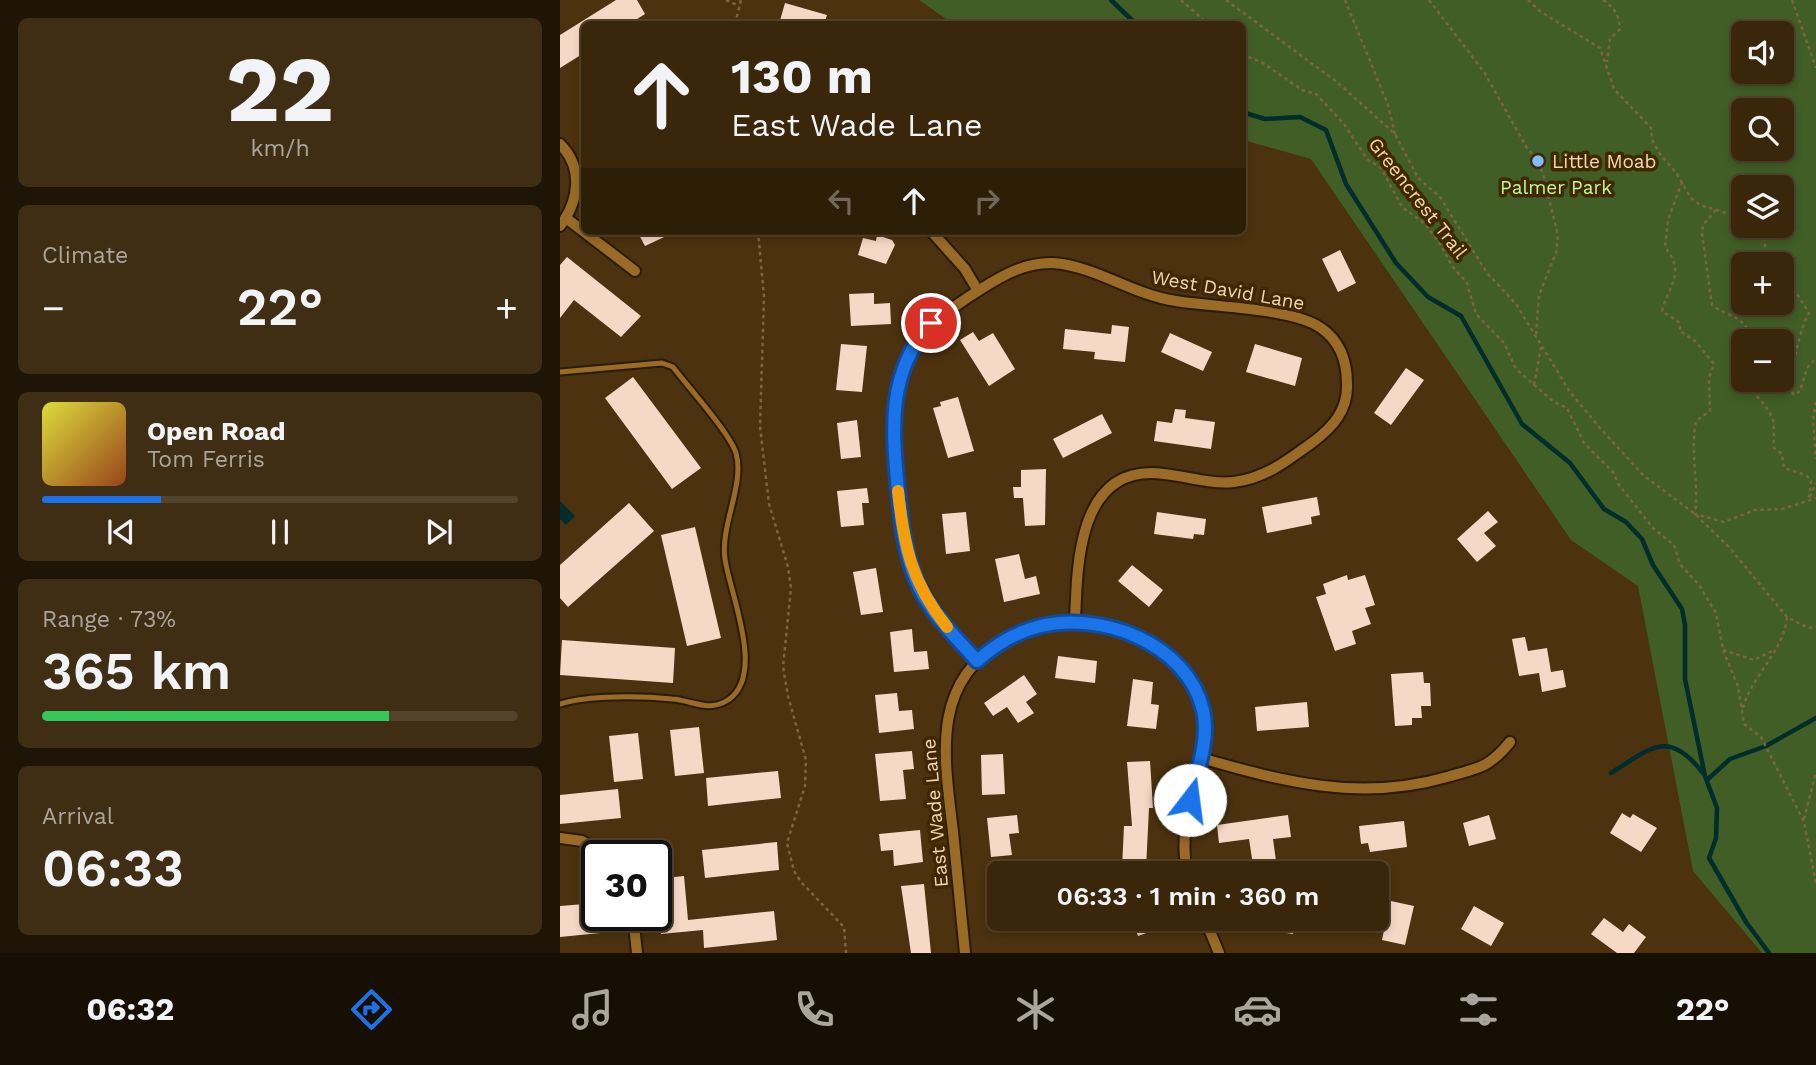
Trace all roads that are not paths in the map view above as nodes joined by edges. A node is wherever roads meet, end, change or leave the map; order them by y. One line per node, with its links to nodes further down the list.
1 (560, 144): 2 (street)
2 (563, 222): 3 (street)
3 (581, 234)
4 (582, 235): 6 (street)
5 (935, 235): 7 (street)
6 (635, 271)
7 (978, 291): 9 (street, West David Lane); 10 (street, West David Lane)
8 (560, 372): 11 (lane)
9 (1075, 622): 10 (street, East Wade Lane); 13 (street)
10 (977, 661): 20 (street, East Wade Lane)
11 (560, 704)
12 (1510, 742): 13 (street)
13 (1201, 758): 16 (street)
14 (560, 838): 15 (street)
15 (581, 841)
16 (1186, 861)
17 (635, 931): 19 (street)
18 (1210, 931): 21 (street)
19 (637, 953)
20 (965, 953)
21 (1219, 953)

